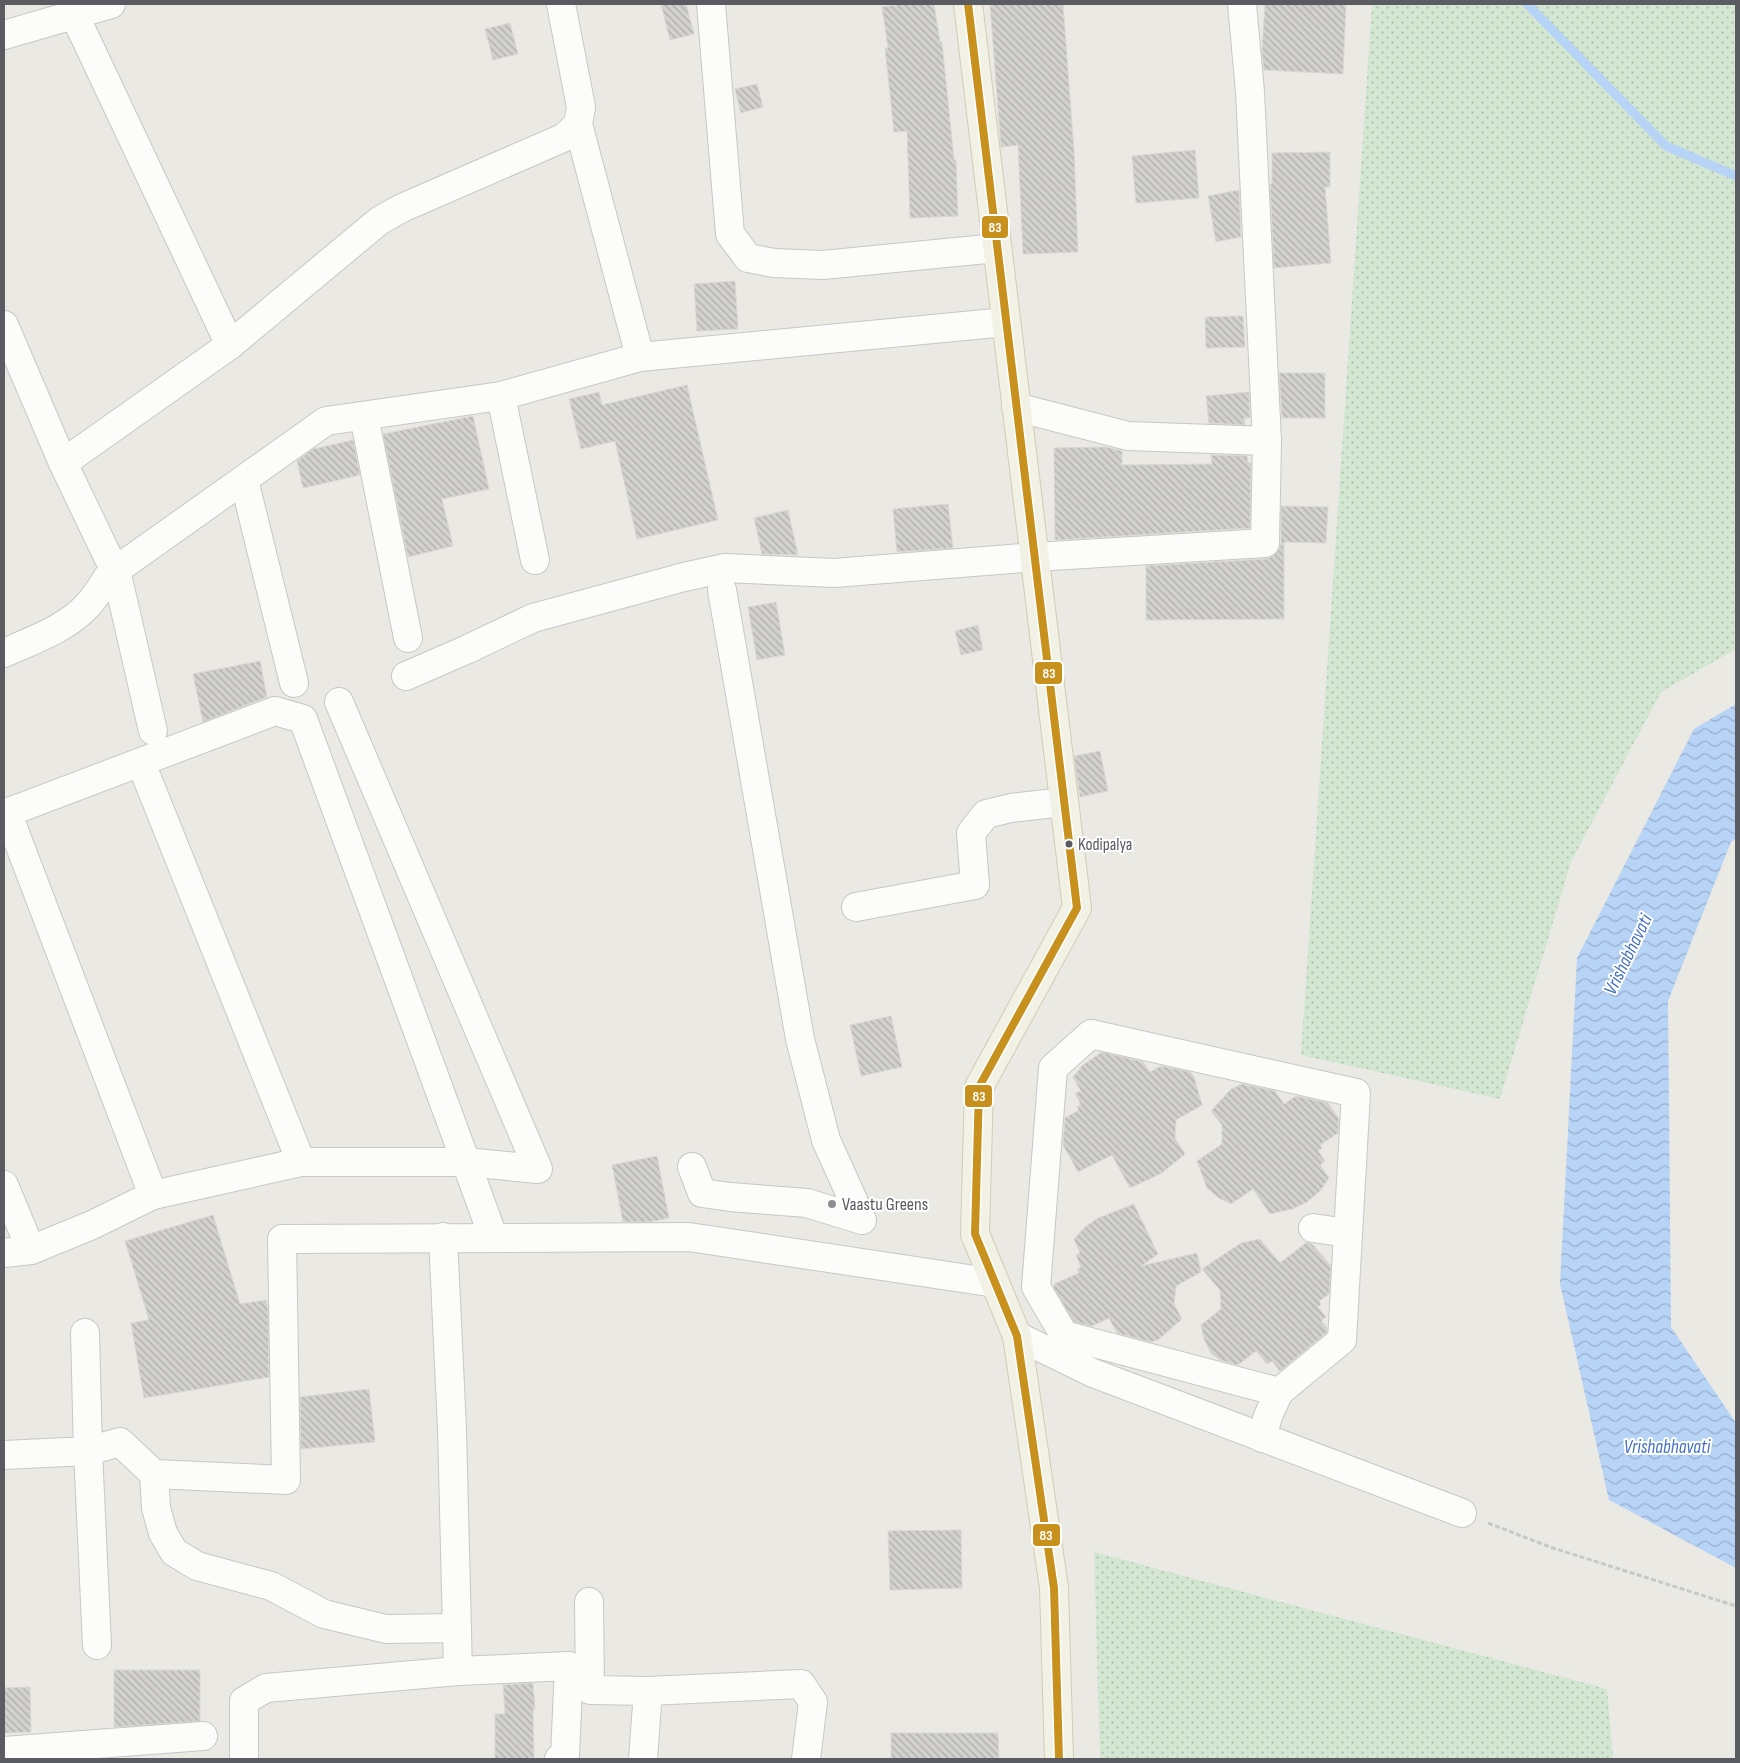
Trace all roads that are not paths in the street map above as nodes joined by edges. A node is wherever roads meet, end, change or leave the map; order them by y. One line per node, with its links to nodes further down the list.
1 (111, 4): 6 (street)
2 (561, 4): 8 (street)
3 (711, 4): 9 (street)
4 (968, 4): 9 (main road)
5 (1242, 4): 17 (street)
6 (74, 14): 7 (street); 12 (street)
7 (4, 35)
8 (578, 124): 12 (street); 13 (street)
9 (997, 248): 10 (main road)
10 (1006, 322): 13 (street); 15 (main road)
11 (4, 326): 18 (street)
12 (230, 346): 18 (street)
13 (640, 357): 14 (street)
14 (501, 396): 16 (street); 21 (street)
15 (1016, 407): 17 (street); 20 (main road)
16 (364, 416): 19 (street); 24 (street)
17 (1267, 441): 20 (street)
18 (63, 463): 22 (street)
19 (244, 480): 22 (street); 27 (street)
20 (1034, 557): 26 (street); 31 (main road)
21 (535, 560)
22 (115, 566): 25 (street); 29 (street)
23 (722, 590): 39 (street)
24 (408, 638)
25 (4, 653)
26 (406, 676)
27 (294, 683)
28 (339, 702): 35 (street)
29 (153, 731)
30 (142, 763): 32 (street); 34 (street); 35 (street)
31 (1064, 802): 33 (street); 47 (main road)
32 (5, 813): 38 (street)
33 (856, 908)
34 (301, 1162): 35 (street); 38 (street)
35 (466, 1162): 42 (street)
36 (692, 1167): 39 (street)
37 (4, 1185): 44 (street)
38 (153, 1194): 44 (street)
39 (841, 1213): 46 (street)
40 (1313, 1228): 41 (street)
41 (1348, 1233): 50 (street); 50 (street)
42 (493, 1236): 43 (street); 46 (street)
43 (443, 1237): 54 (street); 57 (street)
44 (31, 1250): 45 (street)
45 (4, 1253)
46 (847, 1261): 47 (street)
47 (995, 1283): 49 (main road)
48 (85, 1333): 52 (street)
49 (1017, 1336): 51 (street); 67 (main road)
50 (1279, 1392): 51 (street)
51 (1262, 1438): 55 (street)
52 (88, 1451): 53 (street); 54 (street); 58 (street)
53 (4, 1455)
54 (154, 1474): 57 (street)
55 (1462, 1513)
56 (589, 1602): 60 (street)
57 (457, 1628): 59 (street)
58 (98, 1645)
59 (458, 1672): 63 (street); 64 (street)
60 (648, 1691): 65 (street); 66 (street)
61 (203, 1736): 62 (street)
62 (4, 1751)
63 (244, 1759)
64 (559, 1759)
65 (643, 1759)
66 (806, 1759)
67 (1059, 1759)

